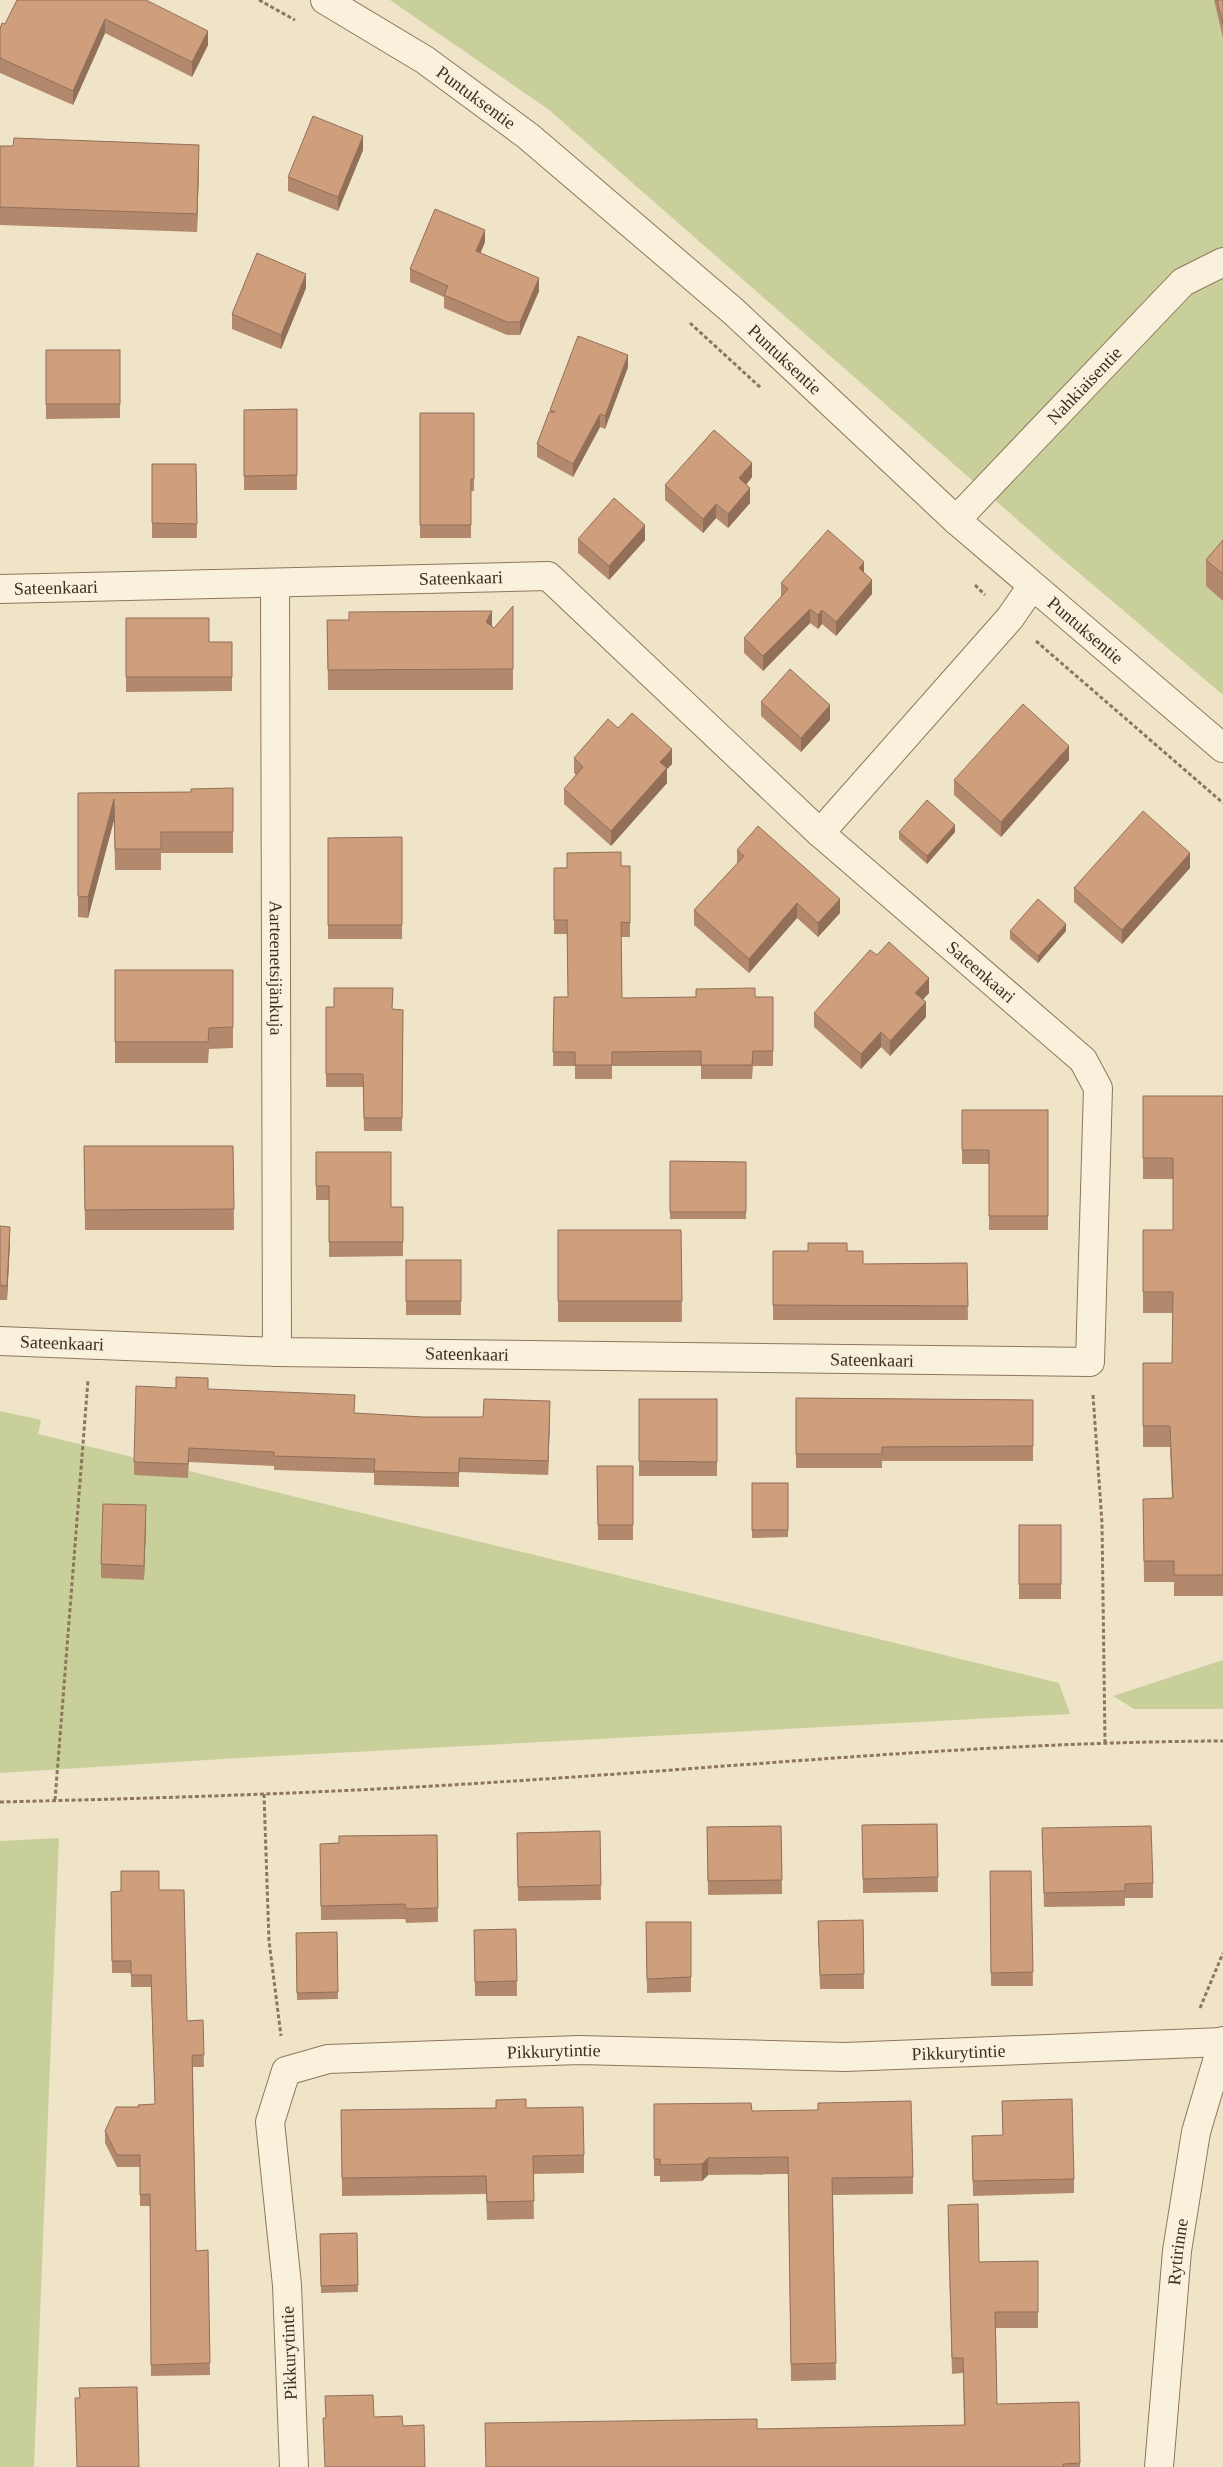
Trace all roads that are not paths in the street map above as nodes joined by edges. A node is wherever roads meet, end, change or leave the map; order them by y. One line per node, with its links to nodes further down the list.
1 (325, 0): 3 (street, Puntuksentie)
2 (1223, 262): 3 (street, Nahkiaisentie)
3 (956, 520): 5 (street, Puntuksentie)
4 (275, 583): 6 (street, Sateenkaari); 8 (street, Sateenkaari); 10 (street, Aarteenetsijänkuja)
5 (1032, 586): 7 (street, Puntuksentie); 8 (street)
6 (0, 590)
7 (1223, 748)
8 (820, 833): 10 (street, Sateenkaari)
9 (0, 1340): 10 (street, Sateenkaari)
10 (277, 1352)
11 (1223, 2042): 12 (street, Pikkurytintie); 13 (street, Rytirinne)
12 (294, 2467)
13 (1159, 2467)

